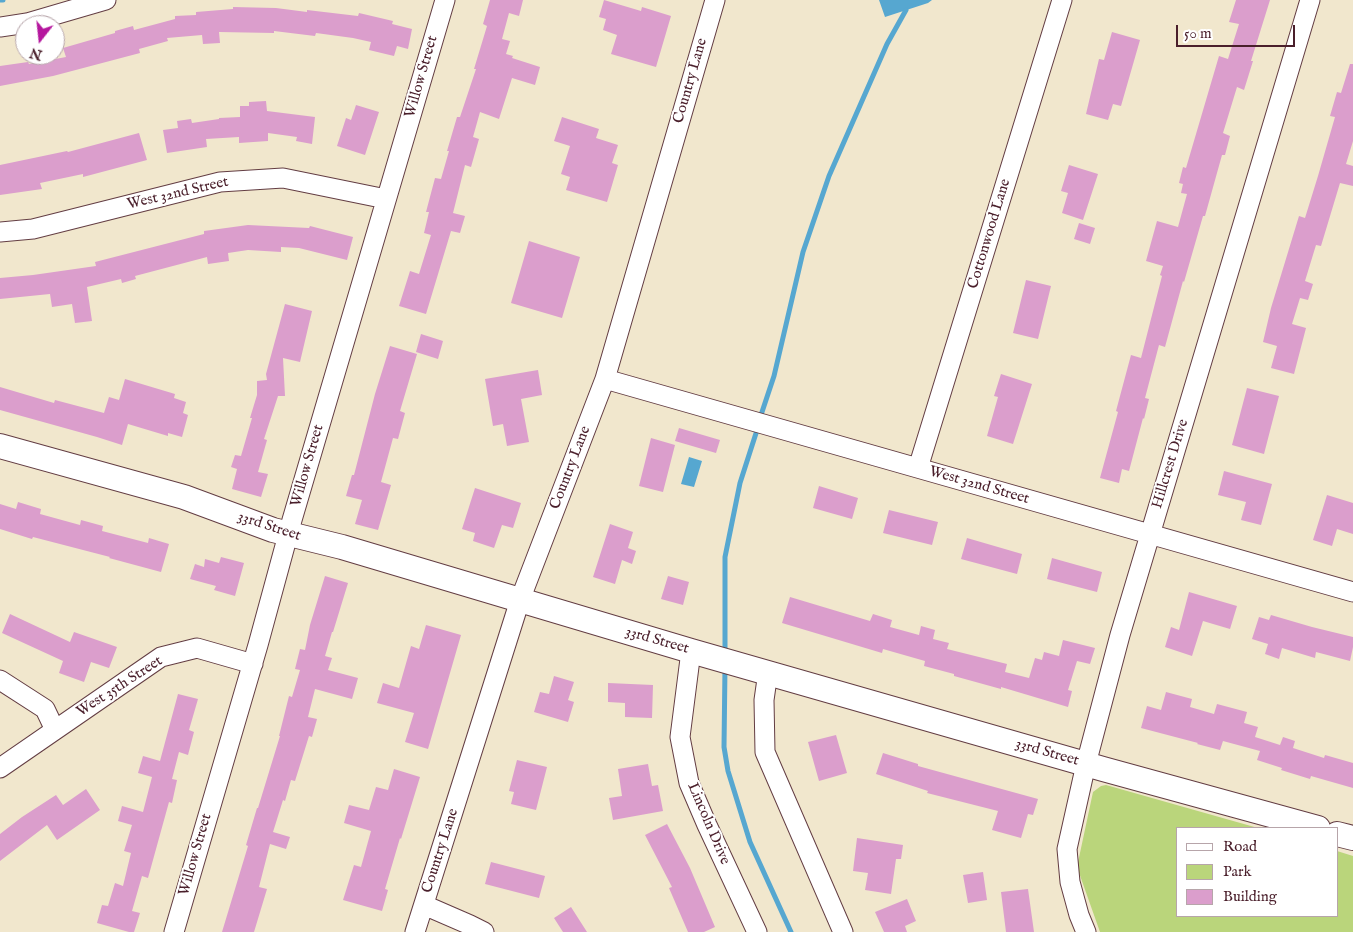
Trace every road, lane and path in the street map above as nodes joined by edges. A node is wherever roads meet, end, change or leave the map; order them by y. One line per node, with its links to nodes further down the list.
1 (106, 0): 6 (street)
2 (445, 0): 7 (street, Willow Street)
3 (715, 0): 9 (street, Country Lane)
4 (1062, 0): 11 (street, Cottonwood Lane)
5 (1310, 0): 13 (street, Hillcrest Drive)
6 (0, 27)
7 (386, 200): 8 (street, West 32nd Street); 12 (street, Willow Street)
8 (0, 232)
9 (605, 379): 11 (street, West 32nd Street); 15 (street, Country Lane)
10 (0, 446): 12 (street, 33rd Street)
11 (918, 468): 13 (street, West 32nd Street)
12 (288, 534): 15 (street, 33rd Street); 17 (street, Willow Street)
13 (1150, 534): 14 (street, West 32nd Street); 21 (street, Hillcrest Drive)
14 (1353, 592)
15 (520, 600): 16 (street, 33rd Street); 26 (street, Country Lane)
16 (699, 653): 18 (street, 33rd Street); 30 (street, Lincoln Drive)
17 (253, 664): 20 (street, West 35th Street); 27 (street, Willow Street)
18 (768, 672): 21 (street, 33rd Street); 31 (street)
19 (0, 680): 20 (street)
20 (55, 730): 22 (street, West 35th Street)
21 (1086, 764): 23 (street, 33rd Street); 32 (street, Hillcrest Drive)
22 (0, 768)
23 (1314, 827)
24 (1338, 834): 25 (street)
25 (1353, 838)
26 (424, 905): 28 (street, Country Lane); 29 (street)
27 (174, 932)
28 (415, 932)
29 (484, 932)
30 (757, 932)
31 (843, 932)
32 (1086, 932)

